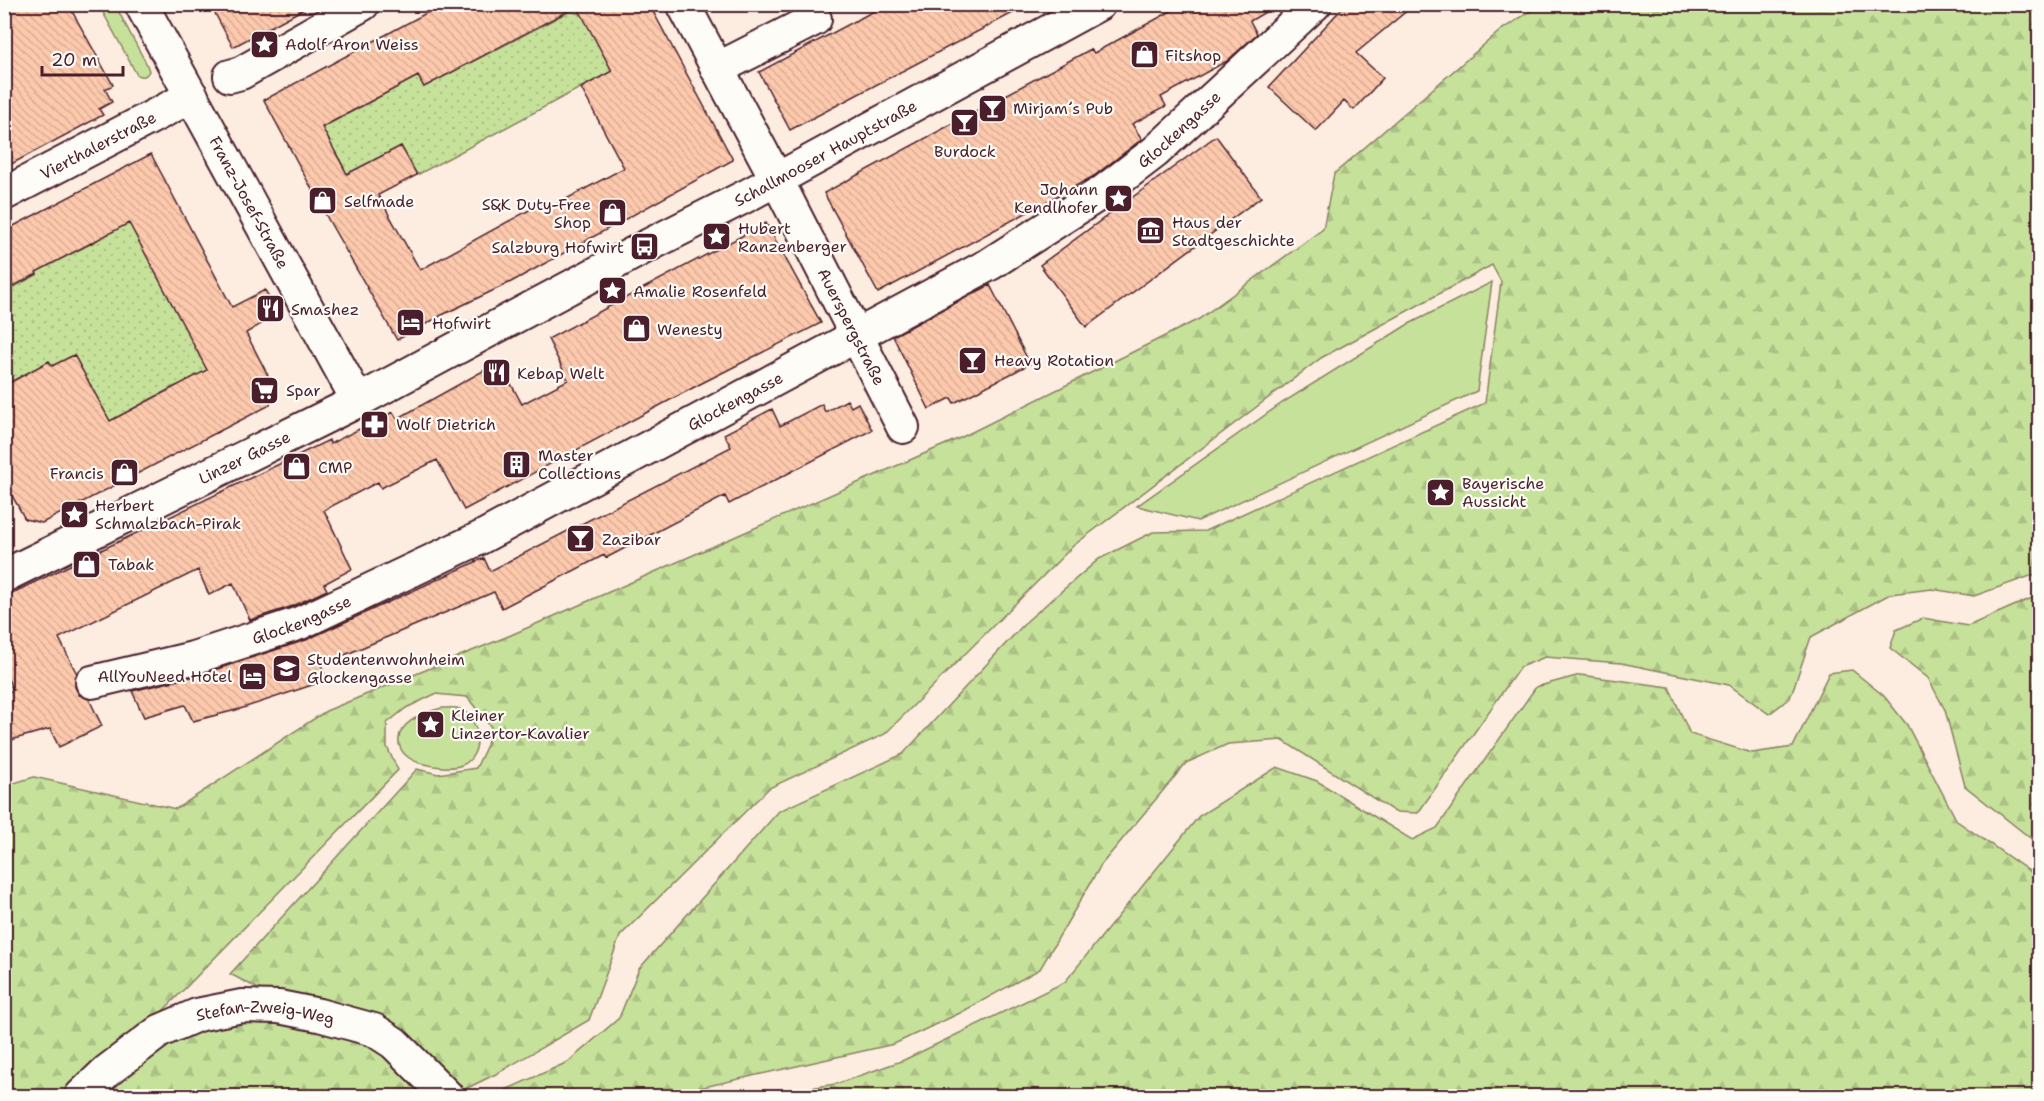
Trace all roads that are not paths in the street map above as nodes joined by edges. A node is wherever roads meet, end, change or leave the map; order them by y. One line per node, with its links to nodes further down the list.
1 (141, 4): 9 (street, Franz-Josef-Straße)
2 (363, 4): 8 (street)
3 (683, 4): 7 (street, Auerspergstraße)
4 (1099, 4): 10 (street, Schallmooser Hauptstraße)
5 (1315, 4): 12 (street, Glockengasse)
6 (815, 19): 7 (street)
7 (717, 69): 10 (street, Auerspergstraße)
8 (231, 76)
9 (192, 96): 11 (street, Vierthalerstraße); 13 (street, Franz-Josef-Straße)
10 (777, 180): 12 (street, Auerspergstraße); 13 (street, Schallmooser Hauptstraße)
11 (4, 194)
12 (856, 335): 14 (street, Auerspergstraße); 16 (street, Glockengasse)
13 (358, 401): 15 (street, Linzer Gasse)
14 (903, 427)
15 (20, 568)
16 (92, 682)
17 (81, 1096): 18 (street, Stefan-Zweig-Weg)
18 (447, 1096)

